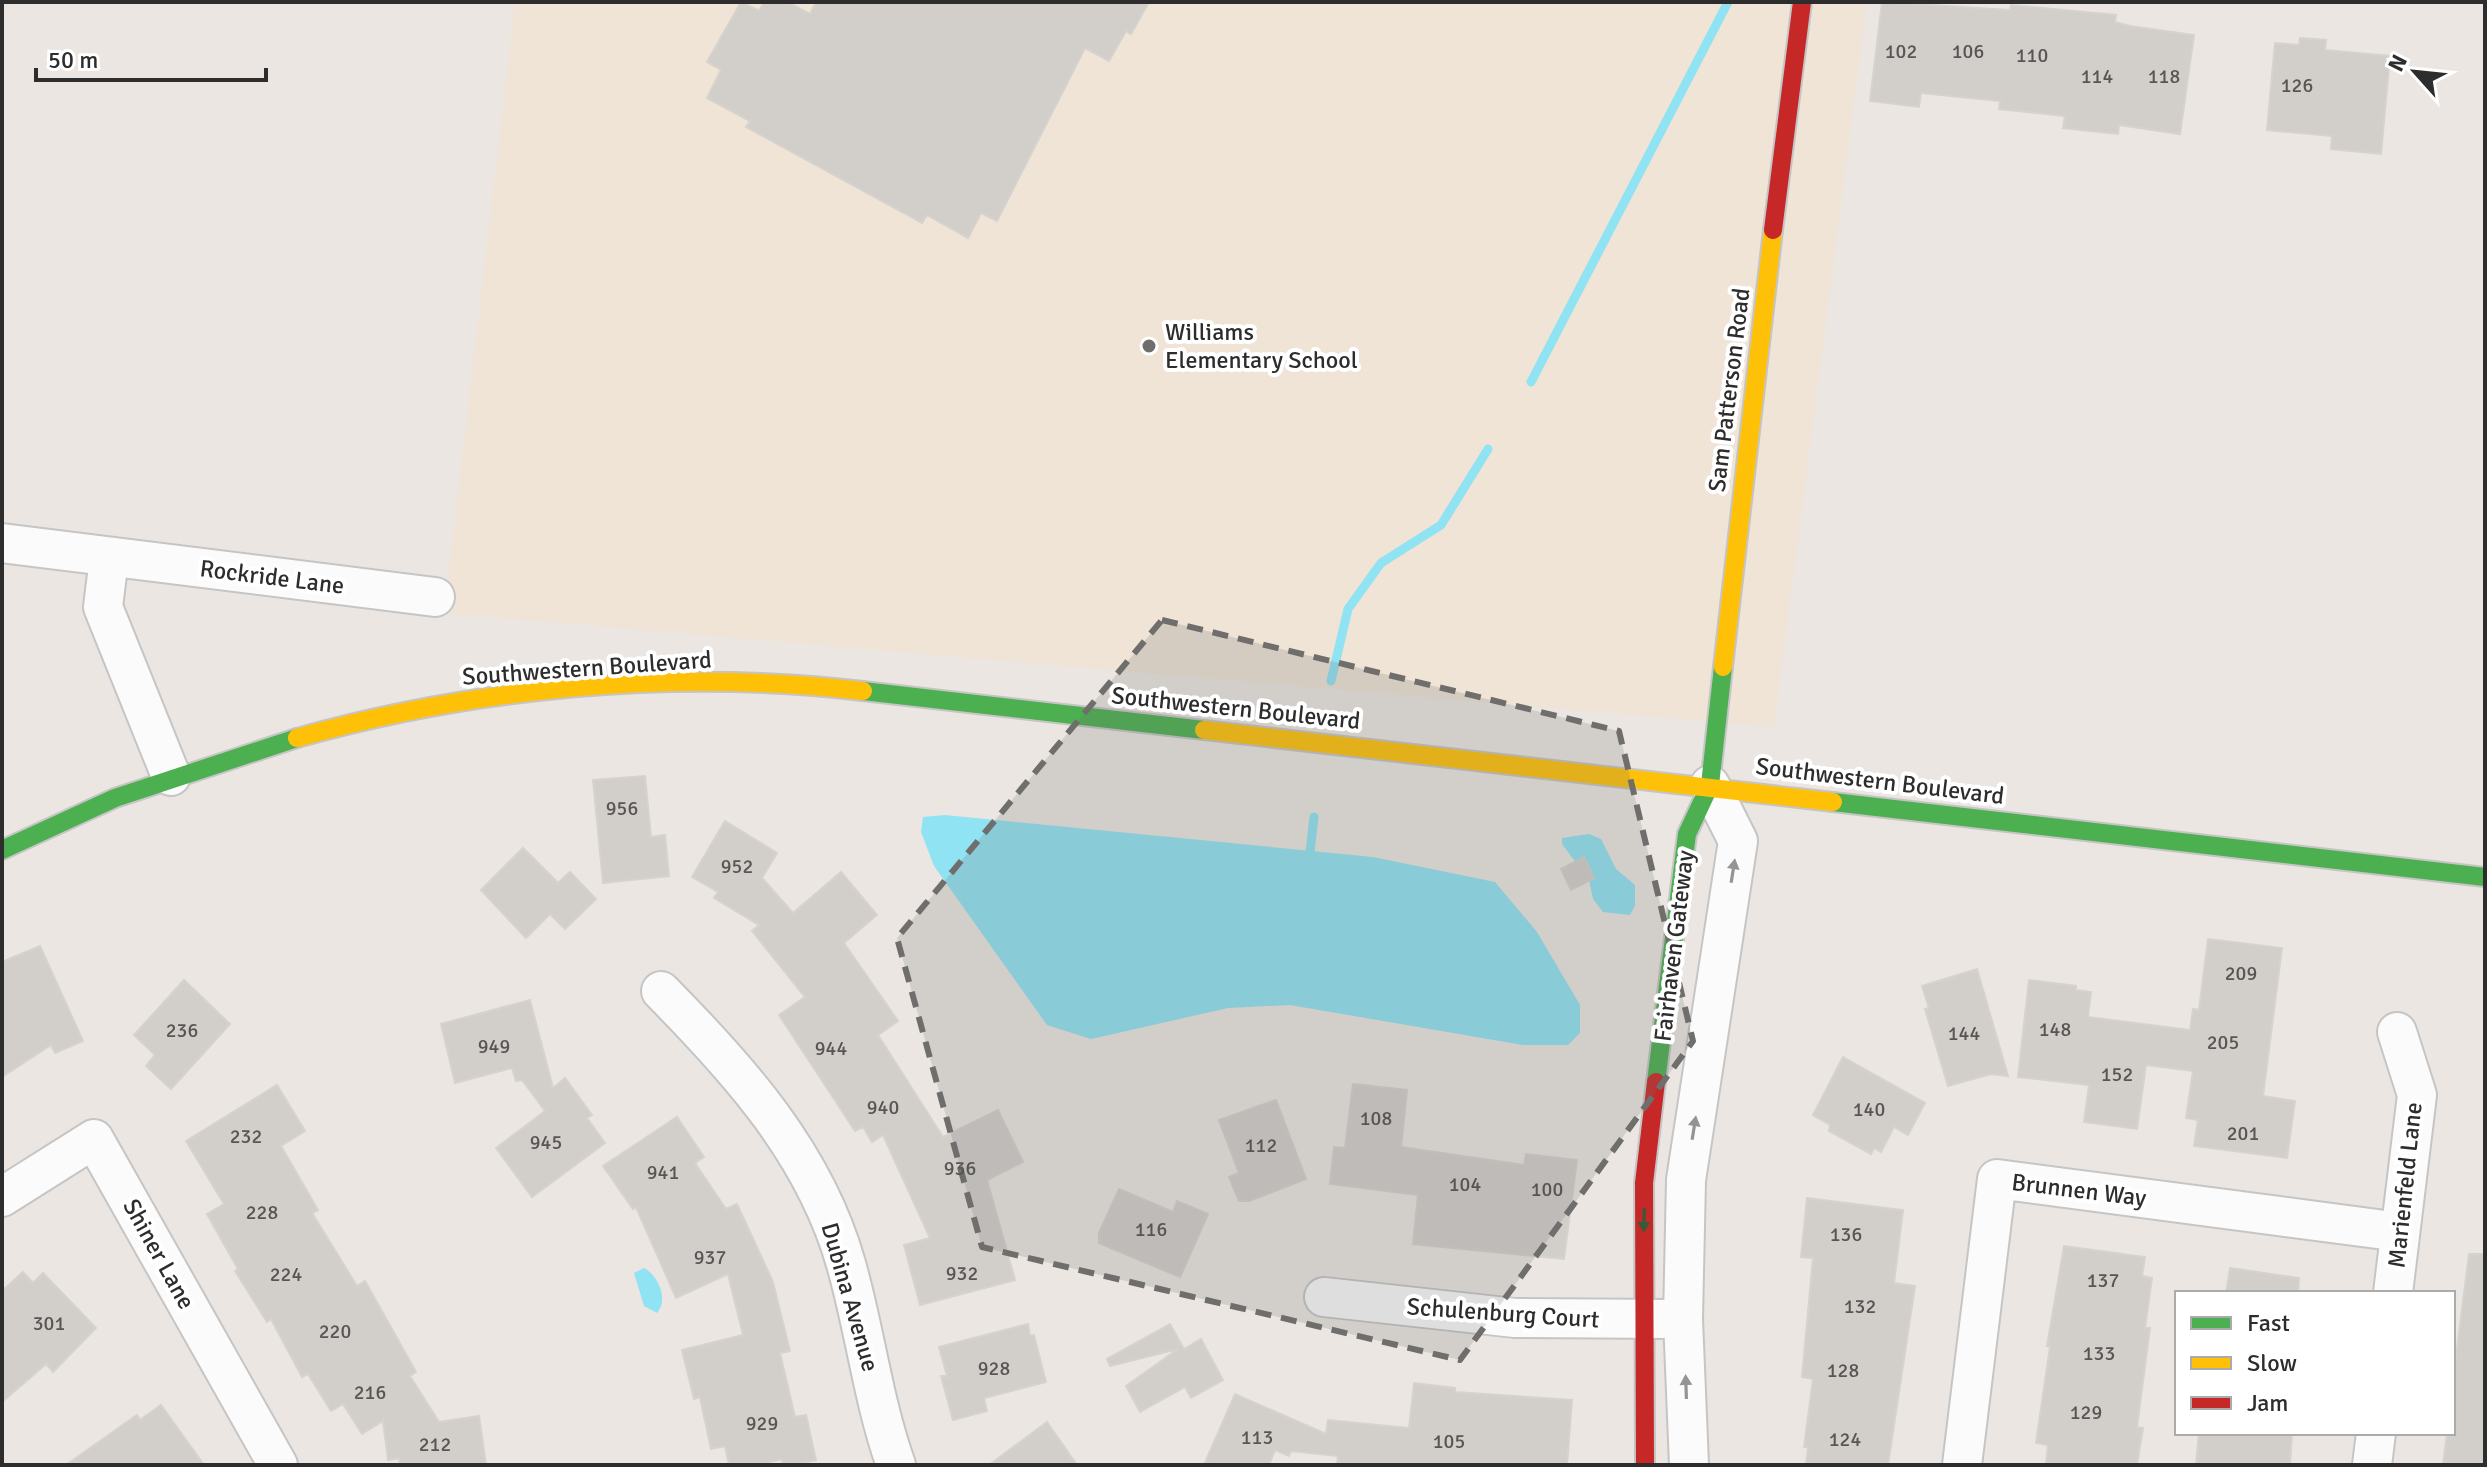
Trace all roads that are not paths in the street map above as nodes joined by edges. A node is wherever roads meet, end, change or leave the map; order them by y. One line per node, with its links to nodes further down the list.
1 (1802, 2): 6 (street, Sam Patterson Road)
2 (2, 543): 3 (street, Rockride Lane)
3 (109, 558): 4 (street, Rockride Lane); 5 (street)
4 (435, 597)
5 (171, 776): 6 (street, Southwestern Boulevard); 7 (street, Southwestern Boulevard)
6 (1710, 785): 8 (street, Southwestern Boulevard); 15 (street, Fairhaven Gateway, one-way to 6); 16 (street, Fairhaven Gateway, one-way to 16)
7 (2, 850)
8 (2485, 877)
9 (661, 991): 19 (street, Dubina Avenue)
10 (2397, 1032): 12 (street, Marienfeld Lane)
11 (2, 1197): 18 (street, Shiner Lane)
12 (2400, 1232): 13 (street, Marienfeld Lane); 22 (street, Brunnen Way)
13 (2393, 1291)
14 (1324, 1297): 16 (street, Schulenburg Court)
15 (1683, 1319): 16 (street, Schulenburg Court); 21 (street, Fairhaven Gateway, one-way to 15)
16 (1643, 1321): 20 (street, Fairhaven Gateway)
17 (2376, 1435): 23 (street)
18 (278, 1465)
19 (896, 1465)
20 (1645, 1465)
21 (1689, 1465)
22 (1962, 1465)
23 (2372, 1465)

